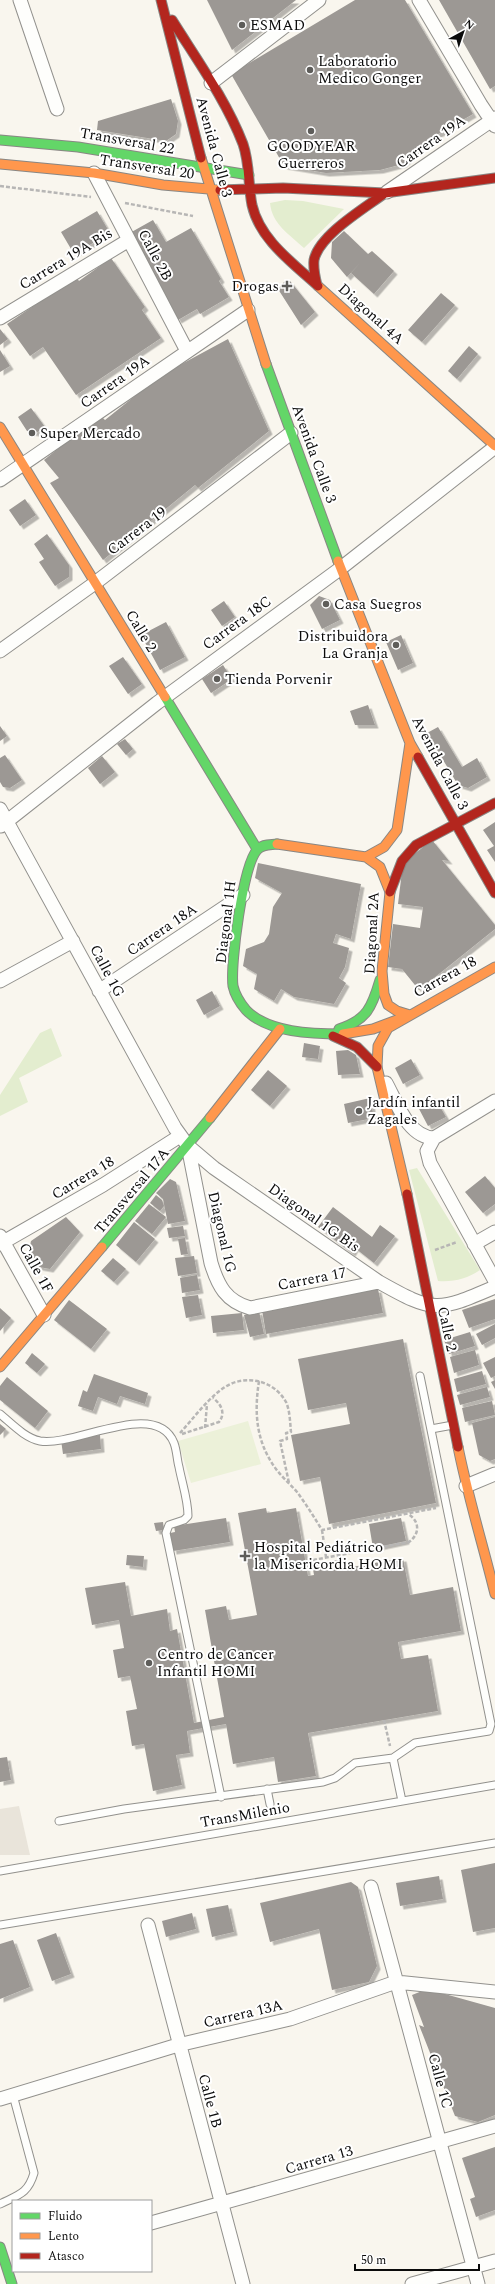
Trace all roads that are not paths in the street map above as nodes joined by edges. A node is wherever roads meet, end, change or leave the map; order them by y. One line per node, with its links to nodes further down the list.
1 (20, 0): 6 (street)
2 (319, 0): 5 (street)
3 (419, 0): 7 (street)
4 (162, 2): 5 (street, Avenida Calle 3); 10 (street, Avenida Calle 3)
5 (211, 83): 12 (street, Avenida Calle 3)
6 (57, 109)
7 (494, 121): 16 (street, Carrera 19A)
8 (0, 140): 10 (street, Transversal 22)
9 (0, 164): 11 (street, Transversal 20)
10 (204, 168): 12 (street, Transversal 22); 15 (street, Avenida Calle 3)
11 (94, 173): 15 (street, Transversal 20); 17 (street, Calle 2B)
12 (248, 175): 14 (street, Avenida Calle 3)
13 (495, 178): 16 (street)
14 (250, 189): 15 (street, Transversal 20); 16 (street, Transversal 20); 18 (street, Diagonal 4A)
15 (211, 190): 19 (street, Avenida Calle 3)
16 (386, 193): 18 (street)
17 (129, 240): 20 (street, Carrera 19A Bis); 21 (street, Calle 2B)
18 (317, 285): 24 (street, Diagonal 4A)
19 (248, 310): 21 (street, Carrera 19A); 23 (street, Avenida Calle 3)
20 (0, 318)
21 (187, 351): 25 (street, Carrera 19A)
22 (0, 427): 25 (street, Calle 2)
23 (291, 433): 27 (street, Avenida Calle 3); 28 (street, Carrera 19)
24 (495, 447): 27 (street, Carrera 18C)
25 (23, 465): 26 (street, Carrera 19A); 28 (street, Calle 2)
26 (0, 480)
27 (340, 568): 30 (street, Carrera 18C); 31 (street, Avenida Calle 3)
28 (95, 583): 29 (street, Carrera 19); 30 (street, Calle 2)
29 (0, 651)
30 (164, 697): 35 (street, Carrera 18C); 36 (street, Calle 2)
31 (410, 743): 34 (street, Avenida Calle 3); 37 (street)
32 (495, 803): 34 (street)
33 (0, 809): 35 (street, Calle 1G)
34 (457, 824): 38 (street); 39 (street, Avenida Calle 3)
35 (4, 825): 41 (street, Calle 1G)
36 (258, 849): 37 (street); 40 (street, Diagonal 1H)
37 (366, 856): 38 (street, Diagonal 2A)
38 (390, 892): 43 (street, Diagonal 2A)
39 (495, 893)
40 (243, 895): 45 (street, Carrera 18A); 46 (street, Diagonal 1H)
41 (73, 940): 44 (street); 45 (street, Calle 1G)
42 (495, 967): 47 (street, Carrera 18)
43 (382, 972): 47 (street, Diagonal 2A); 49 (street, Carrera 18)
44 (0, 981)
45 (99, 991): 53 (street, Calle 1G)
46 (238, 1001): 48 (street, Carrera 18)
47 (410, 1015): 49 (street, Carrera 18); 50 (street, Carrera 18)
48 (280, 1028): 49 (street, Carrera 18); 53 (street, Transversal 17A)
49 (324, 1033): 50 (street, Carrera 18)
50 (377, 1067): 52 (street); 60 (street, Calle 2)
51 (495, 1101): 52 (street)
52 (434, 1138): 55 (street)
53 (184, 1141): 56 (street, Carrera 18); 58 (street, Diagonal 1G Bis); 61 (street, Diagonal 1G); 62 (street, Transversal 17A)
54 (495, 1232): 55 (street)
55 (472, 1240): 57 (street)
56 (1, 1241): 62 (street, Calle 1F)
57 (495, 1281)
58 (379, 1282): 60 (street, Diagonal 1G Bis); 61 (street, Carrera 17)
59 (495, 1288): 60 (street)
60 (428, 1306): 66 (street, Calle 2)
61 (250, 1308)
62 (44, 1315): 63 (street, Transversal 17A)
63 (0, 1367)
64 (420, 1376): 67 (lane)
65 (0, 1414): 75 (lane)
66 (453, 1425): 67 (lane); 69 (street, Calle 2)
67 (431, 1429): 72 (lane)
68 (495, 1474): 69 (street)
69 (466, 1486): 70 (street, Calle 2)
70 (493, 1580): 71 (street, Calle 2)
71 (495, 1594)
72 (392, 1758): 74 (lane); 76 (lane)
73 (495, 1785): 76 (lane, TransMilenio)
74 (267, 1789): 75 (lane); 77 (lane)
75 (221, 1797): 78 (lane)
76 (402, 1801): 80 (lane, TransMilenio)
77 (270, 1804)
78 (60, 1821)
79 (495, 1843): 82 (lane)
80 (0, 1871)
81 (371, 1887): 84 (street, Calle 1C)
82 (0, 1925)
83 (148, 1925): 86 (street, Calle 1B)
84 (396, 1982): 85 (street, Carrera 13A); 86 (street, Carrera 13A); 90 (street, Calle 1C)
85 (495, 1992)
86 (178, 2045): 87 (street, Carrera 13A); 91 (street, Calle 1B)
87 (13, 2095): 88 (street, Carrera 13A); 92 (lane)
88 (0, 2099)
89 (495, 2126): 90 (street, Carrera 13)
90 (440, 2142): 91 (street, Carrera 13); 97 (street, Calle 1C)
91 (222, 2203): 93 (street, Carrera 13); 99 (street, Calle 1B)
92 (0, 2204)
93 (152, 2223)
94 (0, 2247): 96 (street)
95 (495, 2262): 97 (street)
96 (6, 2264): 98 (street)
97 (473, 2267): 100 (street); 101 (street, Calle 1C)
98 (12, 2284)
99 (243, 2284)
100 (412, 2284)
101 (478, 2284)

